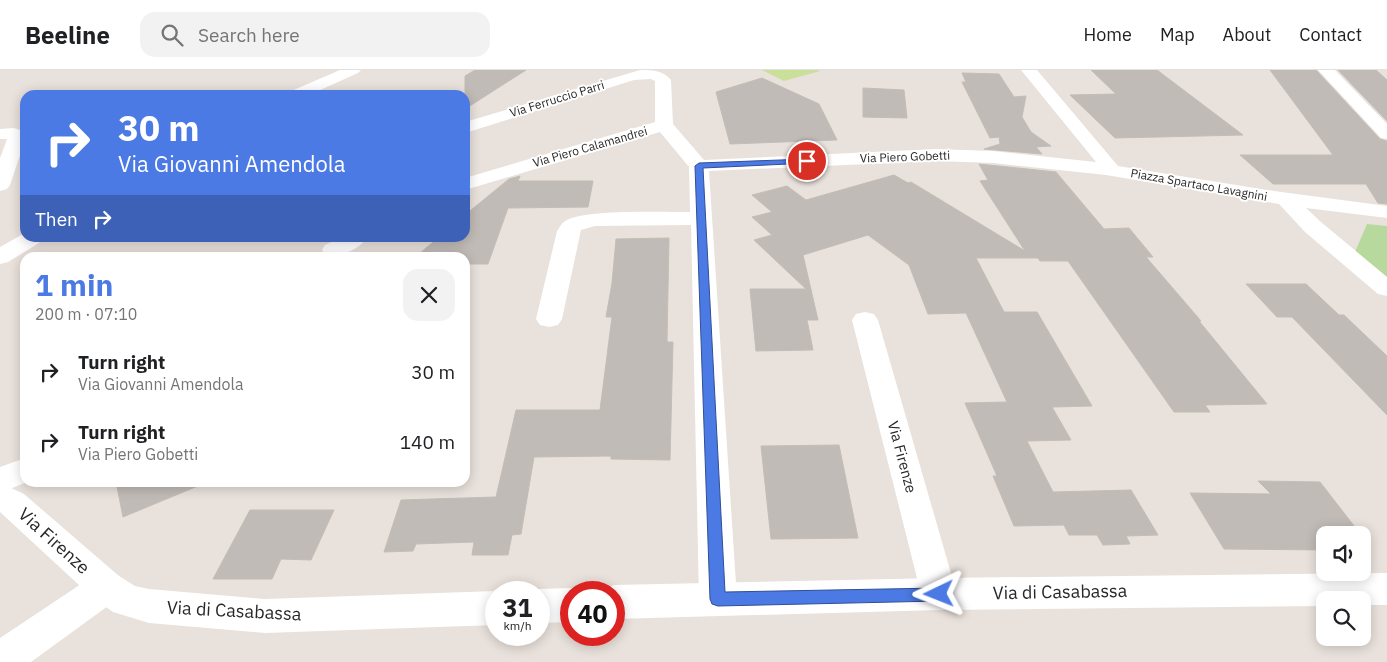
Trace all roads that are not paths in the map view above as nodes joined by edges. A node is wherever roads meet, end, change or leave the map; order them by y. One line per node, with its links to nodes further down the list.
1 (353, 70): 4 (street)
2 (1029, 70): 10 (street)
3 (1326, 70): 8 (street)
4 (307, 90)
5 (664, 125): 6 (street, Via Ferruccio Parri); 9 (street, Via Piero Calamandrei); 11 (street, Via Piero Calamandrei)
6 (470, 126)
7 (0, 134): 12 (street)
8 (1387, 134)
9 (699, 166): 10 (street, Via Piero Gobetti); 15 (street)
10 (1110, 169): 13 (street, Piazza Spartaco Lavagnini)
11 (470, 183)
12 (0, 185)
13 (1287, 200): 14 (street, Piazza Spartaco Lavagnini); 20 (street, Piazza Spartaco Lavagnini)
14 (1387, 212)
15 (702, 218): 21 (street); 29 (street)
16 (24, 242): 19 (street)
17 (346, 242): 18 (street)
18 (332, 248)
19 (0, 257)
20 (1387, 289)
21 (549, 319)
22 (865, 320): 28 (street, Via Firenze)
23 (20, 472): 24 (street)
24 (0, 481)
25 (0, 496): 26 (street, Via Firenze)
26 (106, 587): 31 (street, Via di Casabassa); 32 (street)
27 (1387, 589): 28 (street, Via di Casabassa)
28 (939, 594): 29 (street, Via di Casabassa)
29 (718, 599): 30 (street, Via di Casabassa)
30 (625, 602)
31 (485, 608)
32 (0, 660)

